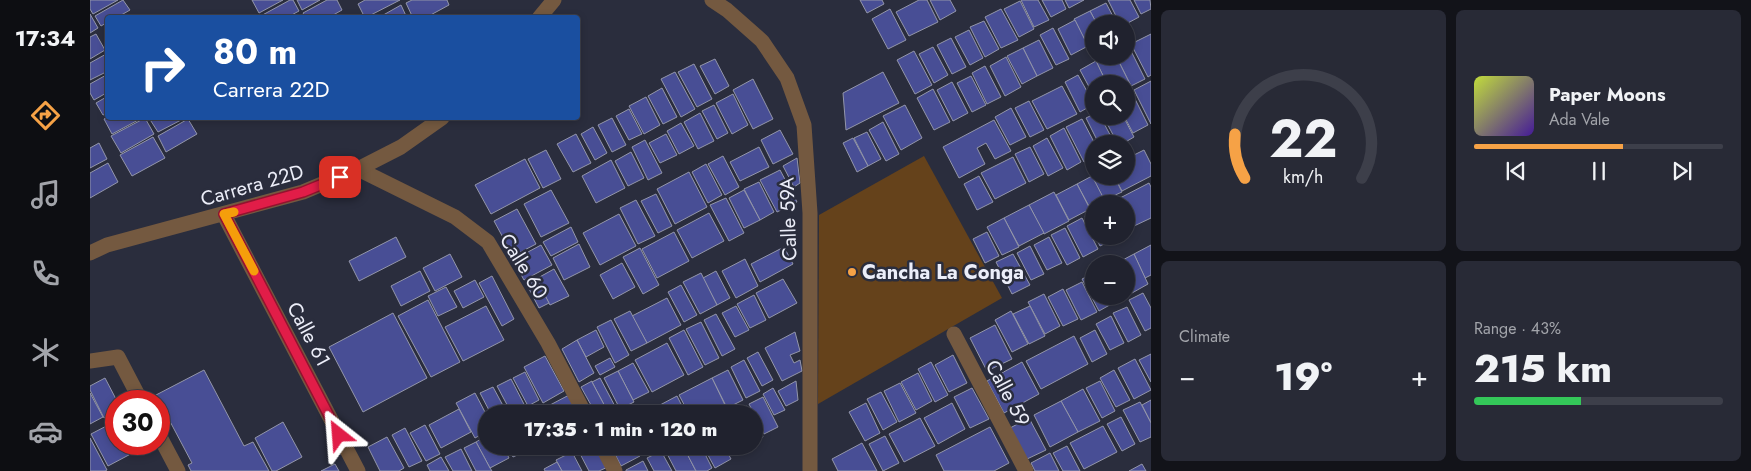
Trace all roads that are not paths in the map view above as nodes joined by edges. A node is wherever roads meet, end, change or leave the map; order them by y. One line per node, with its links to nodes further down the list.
1 (554, 0): 3 (street)
2 (712, 0): 17 (street, Calle 59A)
3 (542, 15)
4 (439, 120): 5 (street, Carrera 22D)
5 (358, 169): 6 (street, Carrera 22D); 11 (street, Calle 60)
6 (224, 214): 7 (street, Carrera 22D); 15 (street, Calle 61)
7 (90, 253)
8 (954, 334): 18 (street, Calle 59)
9 (90, 361): 10 (street)
10 (135, 390)
11 (581, 405)
12 (170, 455): 14 (street)
13 (607, 455): 16 (street)
14 (178, 471)
15 (358, 471)
16 (615, 471)
17 (810, 471)
18 (1026, 471)

